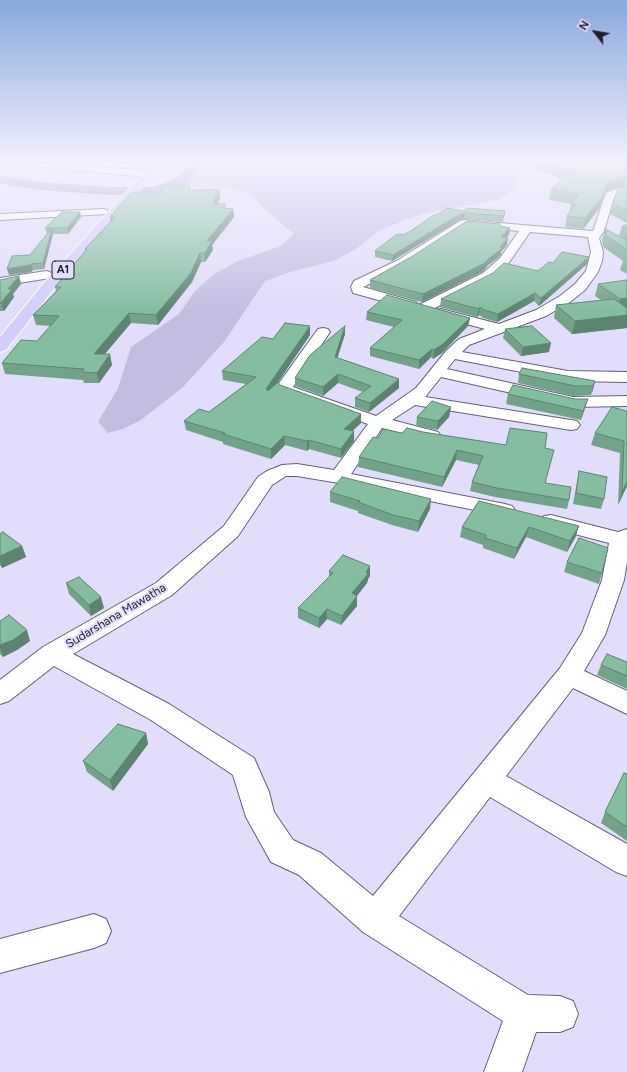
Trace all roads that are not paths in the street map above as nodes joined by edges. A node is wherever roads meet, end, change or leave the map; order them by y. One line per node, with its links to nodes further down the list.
1 (108, 212): 4 (street); 8 (highway, A1); 14 (highway, A1)
2 (606, 212): 7 (street)
3 (0, 216): 4 (street)
4 (17, 217): 6 (street)
5 (527, 228): 7 (street); 10 (street); 10 (street)
6 (4, 229)
7 (600, 234): 11 (street)
8 (46, 275): 9 (street); 12 (highway, A1)
9 (0, 282)
10 (424, 308): 11 (street)
11 (500, 329): 15 (street)
12 (0, 330)
13 (323, 332): 22 (street)
14 (0, 347)
15 (451, 354): 16 (street); 17 (street)
16 (438, 372): 18 (street); 20 (street)
17 (627, 377)
18 (410, 400): 22 (street); 23 (street)
19 (627, 401): 20 (street)
20 (573, 402): 21 (street)
21 (627, 417)
22 (378, 422): 24 (street); 25 (street)
23 (572, 424)
24 (451, 439)
25 (339, 477): 26 (street, Sudarshana Mawatha); 27 (street, Sudarshana Mawatha)
26 (624, 538): 28 (street)
27 (52, 654): 29 (street, Sudarshana Mawatha); 33 (street)
28 (569, 675): 30 (street); 31 (street)
29 (0, 694)
30 (627, 703)
31 (486, 779): 32 (street); 33 (street)
32 (627, 862)
33 (375, 920): 36 (street)
34 (94, 931): 35 (street)
35 (0, 956)
36 (524, 1013): 37 (street); 38 (street)
37 (560, 1014)
38 (503, 1072)

